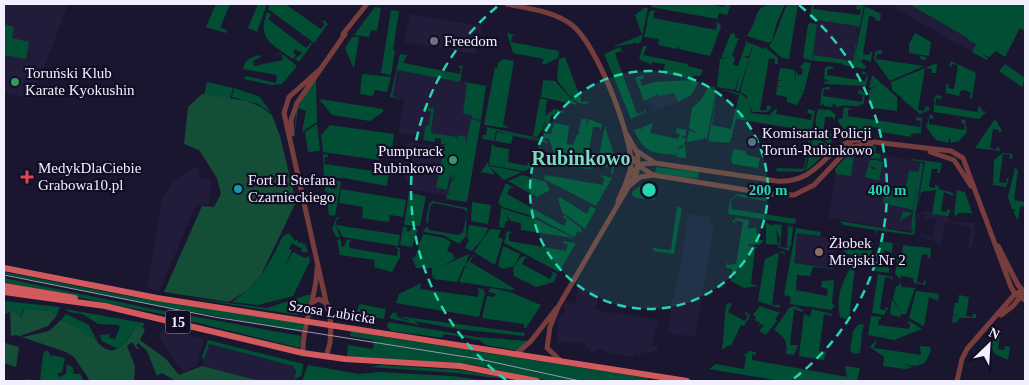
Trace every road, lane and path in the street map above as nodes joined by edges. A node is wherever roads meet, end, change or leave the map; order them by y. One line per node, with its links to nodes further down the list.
1 (367, 4): 3 (street)
2 (507, 4): 4 (street)
3 (318, 70): 8 (street); 8 (street)
4 (626, 134): 6 (street); 7 (street)
5 (877, 143): 9 (street); 11 (street); 15 (street)
6 (635, 148): 9 (street); 10 (street)
7 (629, 151): 10 (street); 12 (street)
8 (293, 152): 16 (street)
9 (655, 163): 10 (street); 11 (street)
10 (639, 166): 11 (street); 12 (street); 13 (street)
11 (652, 174): 13 (street)
12 (628, 176): 14 (street)
13 (629, 186): 14 (street)
14 (618, 201): 26 (street)
15 (996, 243): 20 (street); 21 (street)
16 (317, 260): 23 (street); 25 (street)
17 (4, 268): 27 (main road, Szosa Lubicka / 15)
18 (4, 286): 24 (main road)
19 (4, 292): 24 (main road, 15)
20 (1024, 292): 21 (street); 22 (street)
21 (1015, 294): 22 (street); 28 (street)
22 (1023, 299): 28 (street)
23 (311, 304): 25 (street); 27 (street)
24 (106, 306): 30 (main road, 15)
25 (328, 306): 29 (street)
26 (558, 307): 31 (street); 33 (street)
27 (307, 320): 29 (main road, Szosa Lubicka / 15); 30 (street)
28 (994, 320): 37 (street)
29 (331, 324): 31 (main road, Szosa Lubicka / 15); 32 (street)
30 (303, 353): 32 (main road, 15)
31 (517, 353): 33 (main road, Szosa Lubicka / 15)
32 (326, 357): 35 (main road, 15)
33 (560, 360): 34 (main road, Szosa Lubicka / 15)
34 (656, 379): 36 (main road, 15)
35 (537, 381)
36 (687, 381)
37 (957, 381)

